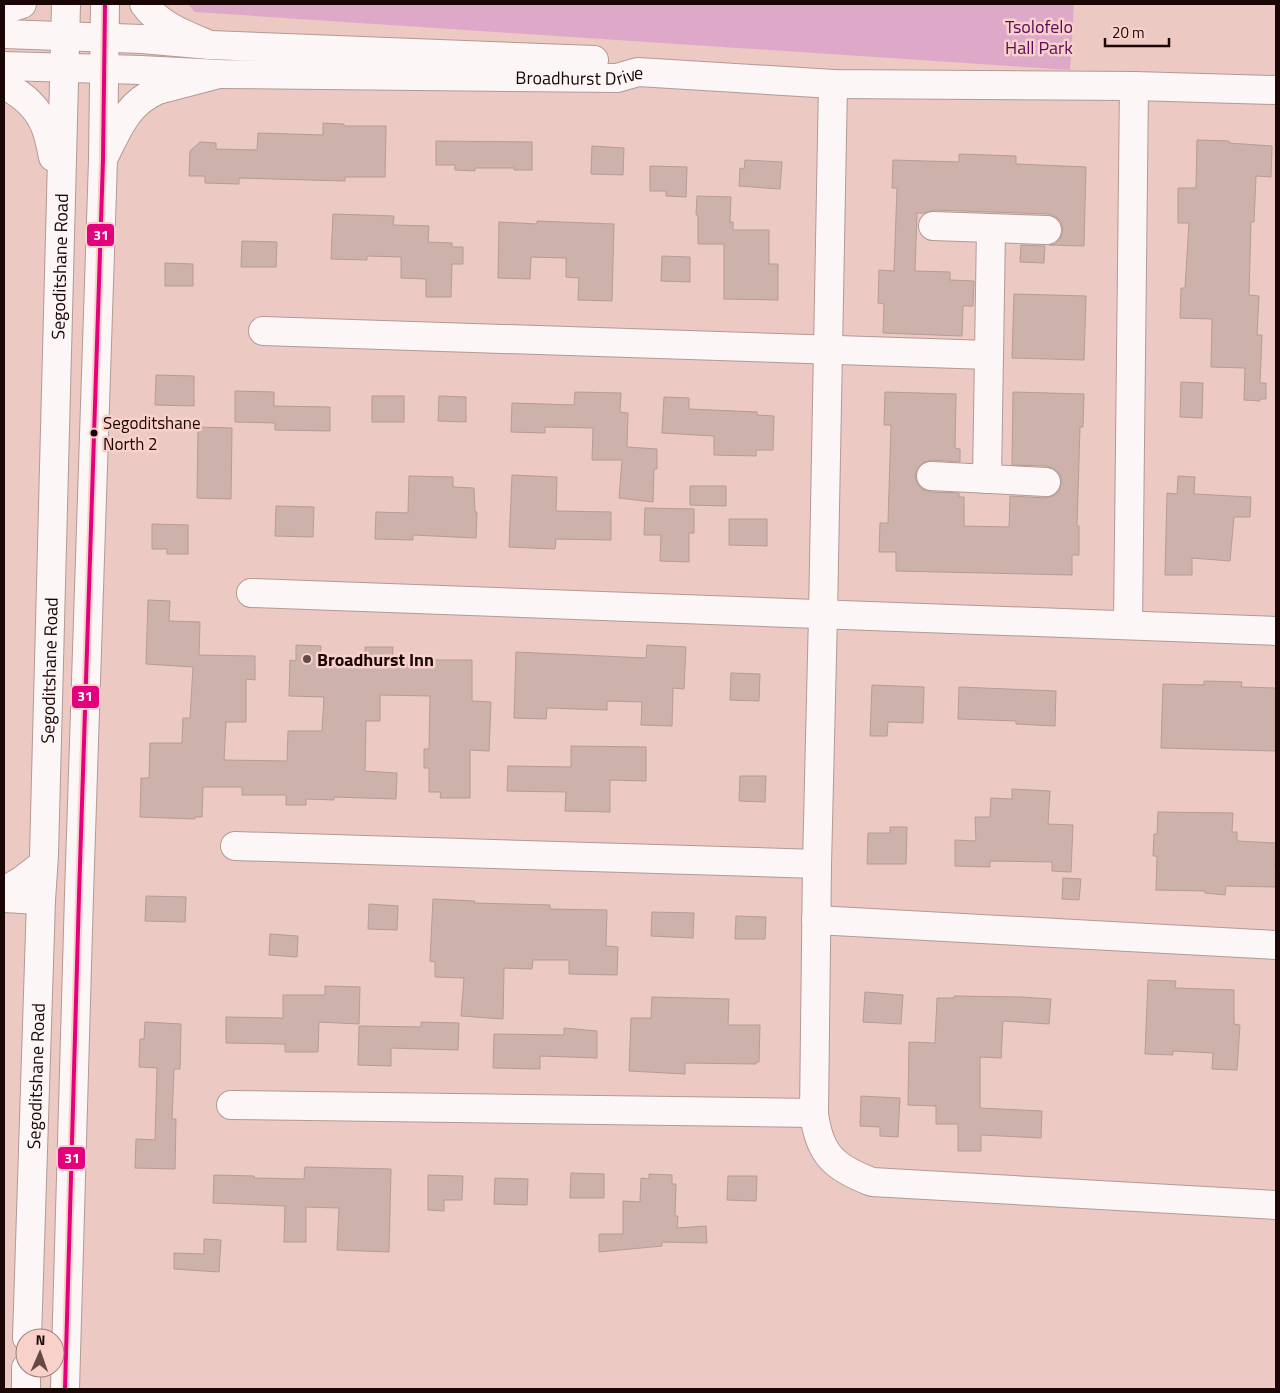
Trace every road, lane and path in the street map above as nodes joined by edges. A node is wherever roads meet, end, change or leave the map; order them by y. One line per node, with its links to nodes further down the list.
1 (22, 4): 5 (street)
2 (66, 4): 7 (street, Segoditshane Road)
3 (105, 4): 8 (street)
4 (144, 4): 9 (street)
5 (4, 10)
6 (4, 34): 7 (street, Broadhurst Drive)
7 (65, 37): 8 (street, Broadhurst Drive); 11 (street, Segoditshane Road)
8 (105, 39): 9 (street, Broadhurst Drive); 12 (street)
9 (210, 45): 13 (street, Broadhurst Drive)
10 (4, 66): 11 (street, Broadhurst Drive)
11 (64, 68): 12 (street, Broadhurst Drive); 20 (street, Segoditshane Road)
12 (105, 70): 14 (street, Broadhurst Drive); 19 (street)
13 (638, 72): 14 (street, Broadhurst Drive); 16 (street)
14 (218, 74): 19 (street)
15 (4, 84): 20 (street)
16 (833, 84): 17 (street); 25 (street)
17 (1134, 86): 18 (street); 32 (street)
18 (1276, 90)
19 (103, 160): 46 (street)
20 (61, 180): 35 (street, Segoditshane Road)
21 (932, 226): 22 (street)
22 (992, 229): 23 (street); 26 (street)
23 (1047, 230)
24 (263, 331): 25 (street)
25 (827, 349): 26 (street); 31 (street)
26 (989, 355): 28 (street)
27 (931, 476): 28 (street)
28 (987, 479): 29 (street)
29 (1046, 482)
30 (251, 593): 31 (street)
31 (824, 615): 32 (street); 36 (street)
32 (1128, 625): 33 (street)
33 (1276, 631)
34 (235, 846): 36 (street)
35 (43, 864): 37 (street); 39 (street, Segoditshane Road)
36 (817, 864): 40 (street)
37 (4, 890)
38 (4, 898): 39 (street)
39 (41, 900): 45 (street, Segoditshane Road)
40 (816, 920): 41 (street); 43 (street)
41 (1276, 944)
42 (231, 1104): 43 (street)
43 (814, 1114): 44 (street)
44 (1276, 1204)
45 (27, 1328)
46 (65, 1389)

